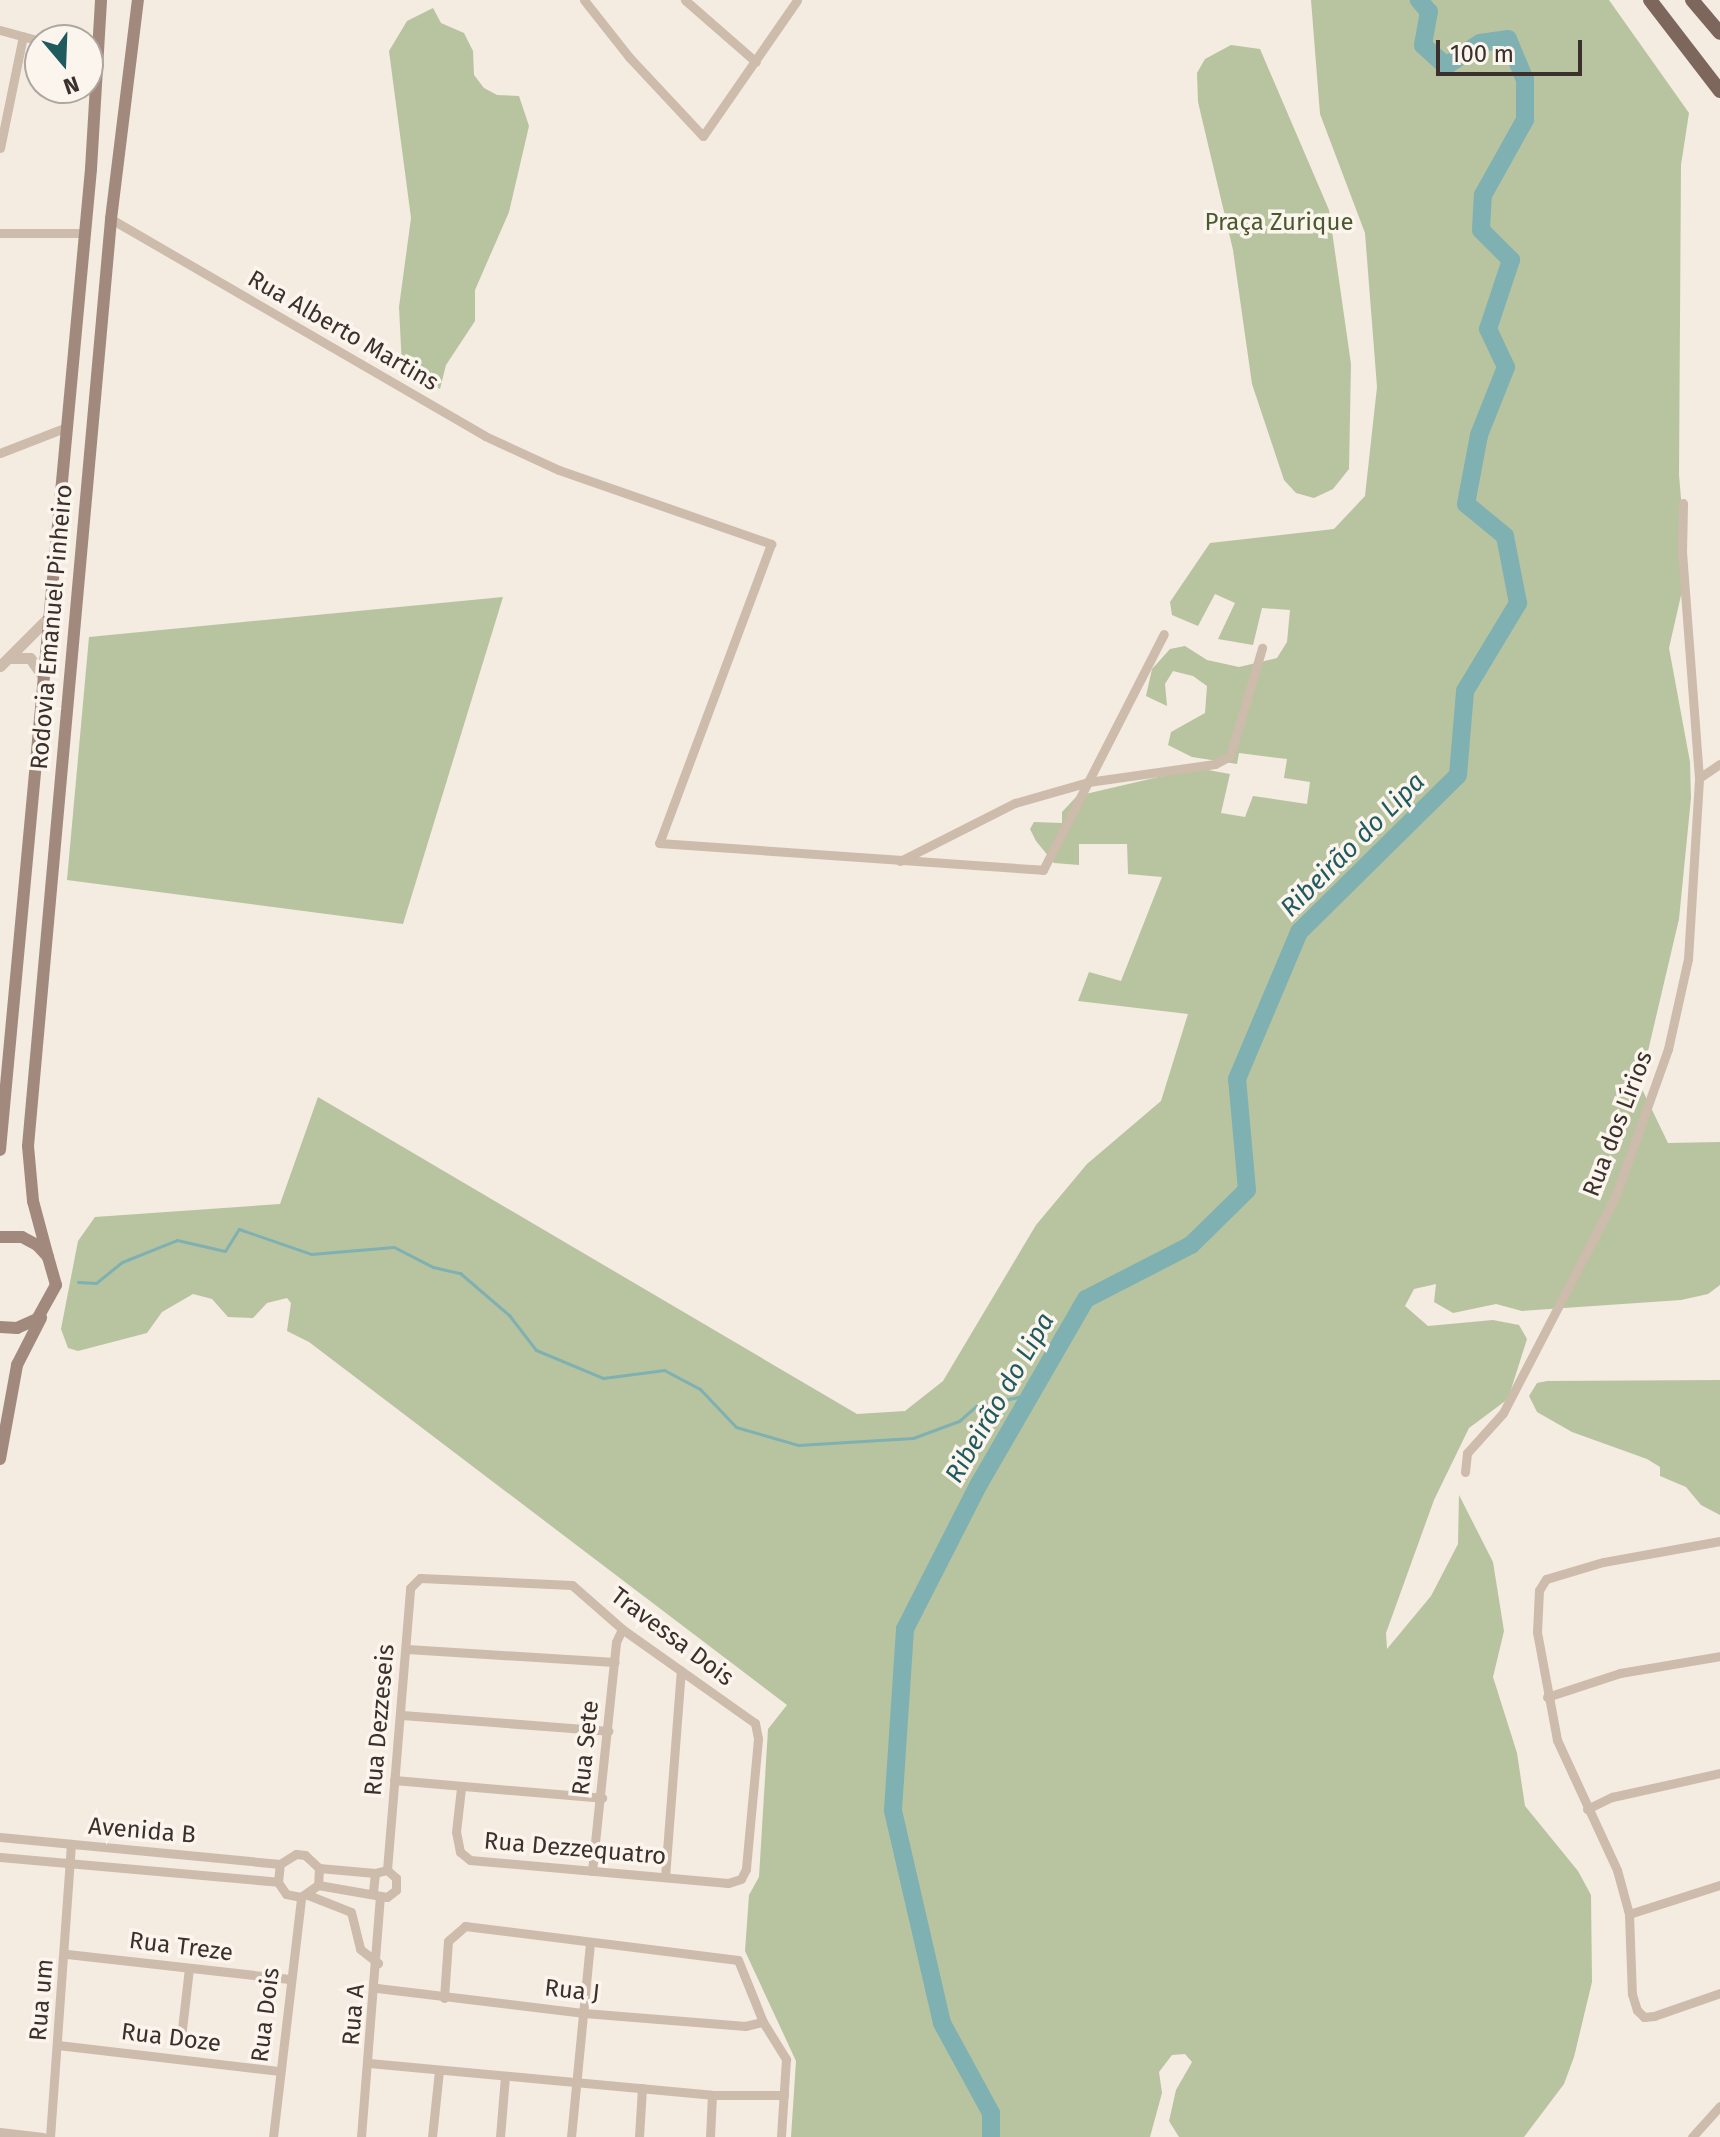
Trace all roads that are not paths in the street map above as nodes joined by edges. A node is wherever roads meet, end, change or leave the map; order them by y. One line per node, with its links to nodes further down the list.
1 (101, 0): 8 (main road, Rodovia Emanuel Pinheiro)
2 (138, 0): 16 (main road, Rodovia Emanuel Pinheiro)
3 (584, 0): 12 (street)
4 (797, 0): 12 (street)
5 (1650, 0): 13 (main road)
6 (690, 2): 12 (street)
7 (1699, 2): 10 (main road)
8 (98, 24)
9 (0, 30): 11 (street)
10 (1720, 33)
11 (23, 36): 15 (street)
12 (756, 62)
13 (1720, 91)
14 (91, 104): 18 (main road, Rodovia Emanuel Pinheiro)
15 (0, 148)
16 (111, 219): 30 (street, Rua Alberto Martins); 35 (main road, Rodovia Emanuel Pinheiro)
17 (0, 233): 18 (street)
18 (83, 233): 19 (main road, Rodovia Emanuel Pinheiro)
19 (64, 428): 20 (street); 22 (main road, Rodovia Emanuel Pinheiro)
20 (0, 453)
21 (1683, 503): 28 (street, Rua dos Lírios)
22 (49, 617): 25 (street); 26 (main road, Rodovia Emanuel Pinheiro)
23 (1164, 634): 29 (street)
24 (1262, 648): 29 (street)
25 (3, 666): 26 (street)
26 (42, 675): 32 (main road, Rodovia Emanuel Pinheiro)
27 (1720, 764): 28 (street)
28 (1699, 778): 39 (street, Rua dos Lírios)
29 (1088, 782): 30 (street); 30 (street)
30 (893, 863)
31 (0, 1001): 32 (street)
32 (14, 1004): 33 (main road, Rodovia Emanuel Pinheiro)
33 (0, 1150)
34 (0, 1237): 35 (main road)
35 (48, 1257): 36 (main road, Rodovia Emanuel Pinheiro)
36 (45, 1311): 37 (main road); 38 (main road)
37 (0, 1327)
38 (0, 1459)
39 (1465, 1472)
40 (1720, 1541): 47 (street)
41 (420, 1578): 42 (street, Travessa Dois); 43 (street, Rua Dezzeseis)
42 (622, 1629): 45 (street, Rua Sete); 46 (street, Travessa Dois)
43 (407, 1649): 45 (street); 48 (street, Rua Dezzeseis)
44 (1720, 1656): 47 (street)
45 (615, 1662): 49 (street, Rua Sete)
46 (681, 1671): 61 (street, Travessa Dois); 65 (street)
47 (1547, 1697): 54 (street)
48 (402, 1715): 49 (street); 51 (street, Rua Dezzeseis)
49 (608, 1731): 53 (street, Rua Sete)
50 (1720, 1773): 54 (street)
51 (394, 1780): 52 (street); 62 (street, Rua Dezzeseis)
52 (461, 1788): 53 (street); 63 (street, Rua Dezzequatro)
53 (602, 1798): 63 (street, Rua Sete)
54 (1587, 1809): 71 (street)
55 (0, 1837): 56 (street, Avenida B)
56 (71, 1844): 58 (street, Avenida B); 59 (street, Rua um)
57 (0, 1857): 59 (street, Avenida B)
58 (280, 1864): 60 (street, Avenida B); 66 (street)
59 (70, 1865): 66 (street, Avenida B); 73 (street, Rua um)
60 (319, 1868): 64 (street); 67 (street)
61 (746, 1869): 65 (street, Rua Dezzequatro)
62 (387, 1870): 64 (street); 69 (street, Rua Dezzeseis)
63 (592, 1871): 65 (street, Rua Dezzequatro)
64 (375, 1873): 69 (street)
65 (665, 1877)
66 (278, 1882): 70 (street, Avenida B)
67 (318, 1885): 69 (street); 70 (street)
68 (1720, 1885): 71 (street)
69 (377, 1894): 74 (street, Rua A)
70 (304, 1896): 74 (street, Avenida B); 76 (street, Rua Dois)
71 (1629, 1914): 78 (street)
72 (590, 1943): 79 (street); 80 (street); 81 (street)
73 (67, 1954): 75 (street, Rua Treze); 83 (street, Rua um)
74 (378, 1963): 77 (street, Rua A)
75 (189, 1968): 76 (street, Rua Treze); 82 (street)
76 (290, 1979): 86 (street, Rua Dois)
77 (377, 1988): 79 (street, Rua J); 84 (street, Rua A)
78 (1720, 1993)
79 (444, 1998): 80 (street, Rua J)
80 (584, 2013): 81 (street, Rua J); 88 (street)
81 (763, 2022): 91 (street)
82 (181, 2038)
83 (58, 2045): 86 (street, Rua Doze); 95 (street, Rua um)
84 (369, 2063): 85 (street); 97 (street, Rua A)
85 (439, 2070): 87 (street); 98 (street)
86 (280, 2071): 96 (street, Rua Dois)
87 (505, 2076): 88 (street); 99 (street)
88 (576, 2081): 89 (street); 100 (street)
89 (642, 2088): 90 (street); 101 (street)
90 (712, 2095): 91 (street); 102 (street)
91 (784, 2095): 103 (street)
92 (1720, 2106): 104 (street)
93 (0, 2132): 94 (street)
94 (43, 2137)
95 (50, 2137)
96 (273, 2137)
97 (361, 2137)
98 (432, 2137)
99 (500, 2137)
100 (571, 2137)
101 (639, 2137)
102 (710, 2137)
103 (781, 2137)
104 (1692, 2137)

